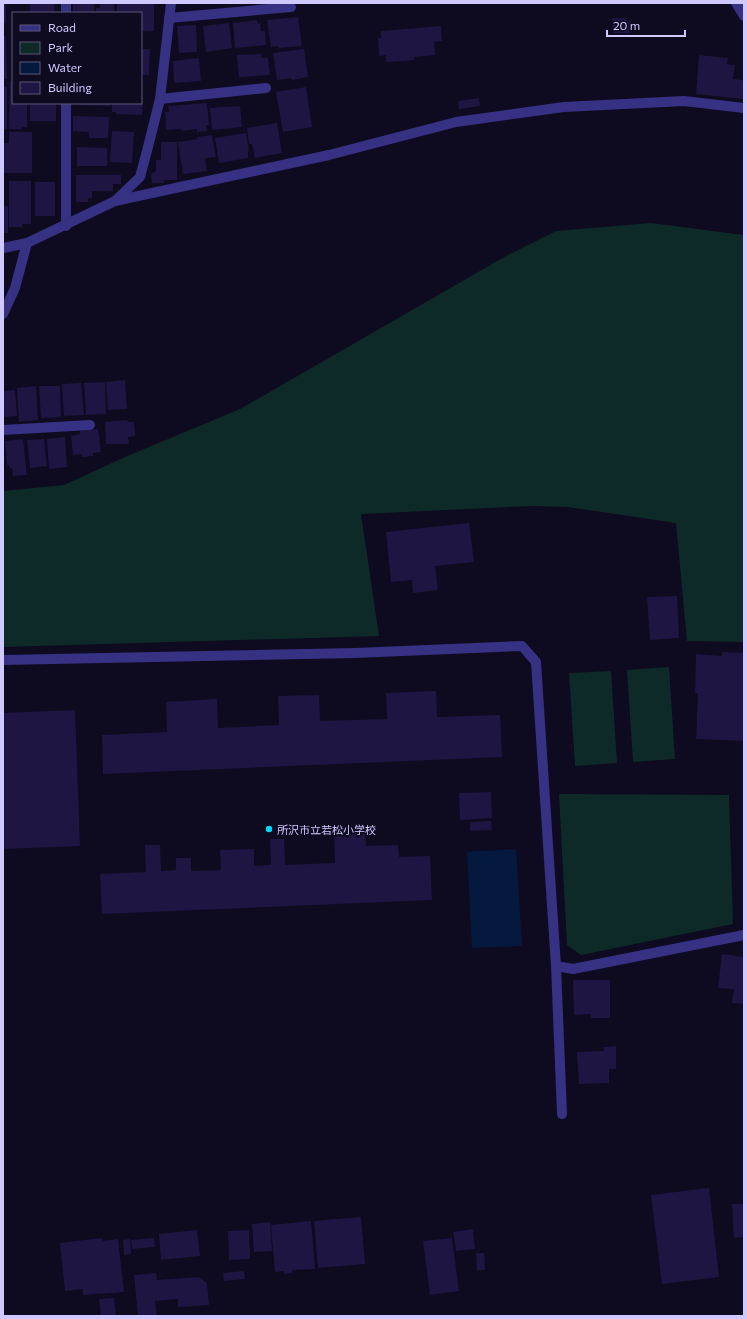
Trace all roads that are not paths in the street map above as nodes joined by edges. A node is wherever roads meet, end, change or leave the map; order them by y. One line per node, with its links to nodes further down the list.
1 (172, 3): 5 (street)
2 (736, 3): 4 (street)
3 (291, 7): 5 (street)
4 (744, 16)
5 (169, 18): 7 (street)
6 (266, 88): 7 (street)
7 (160, 99): 10 (street)
8 (66, 104): 11 (street)
9 (744, 108): 10 (street)
10 (115, 201): 11 (street)
11 (66, 226): 12 (street)
12 (27, 243): 13 (street); 14 (street)
13 (3, 248)
14 (3, 314)
15 (90, 424): 16 (street)
16 (3, 430)
17 (3, 660): 19 (street)
18 (744, 935): 19 (street)
19 (556, 966): 20 (street)
20 (562, 1114)

